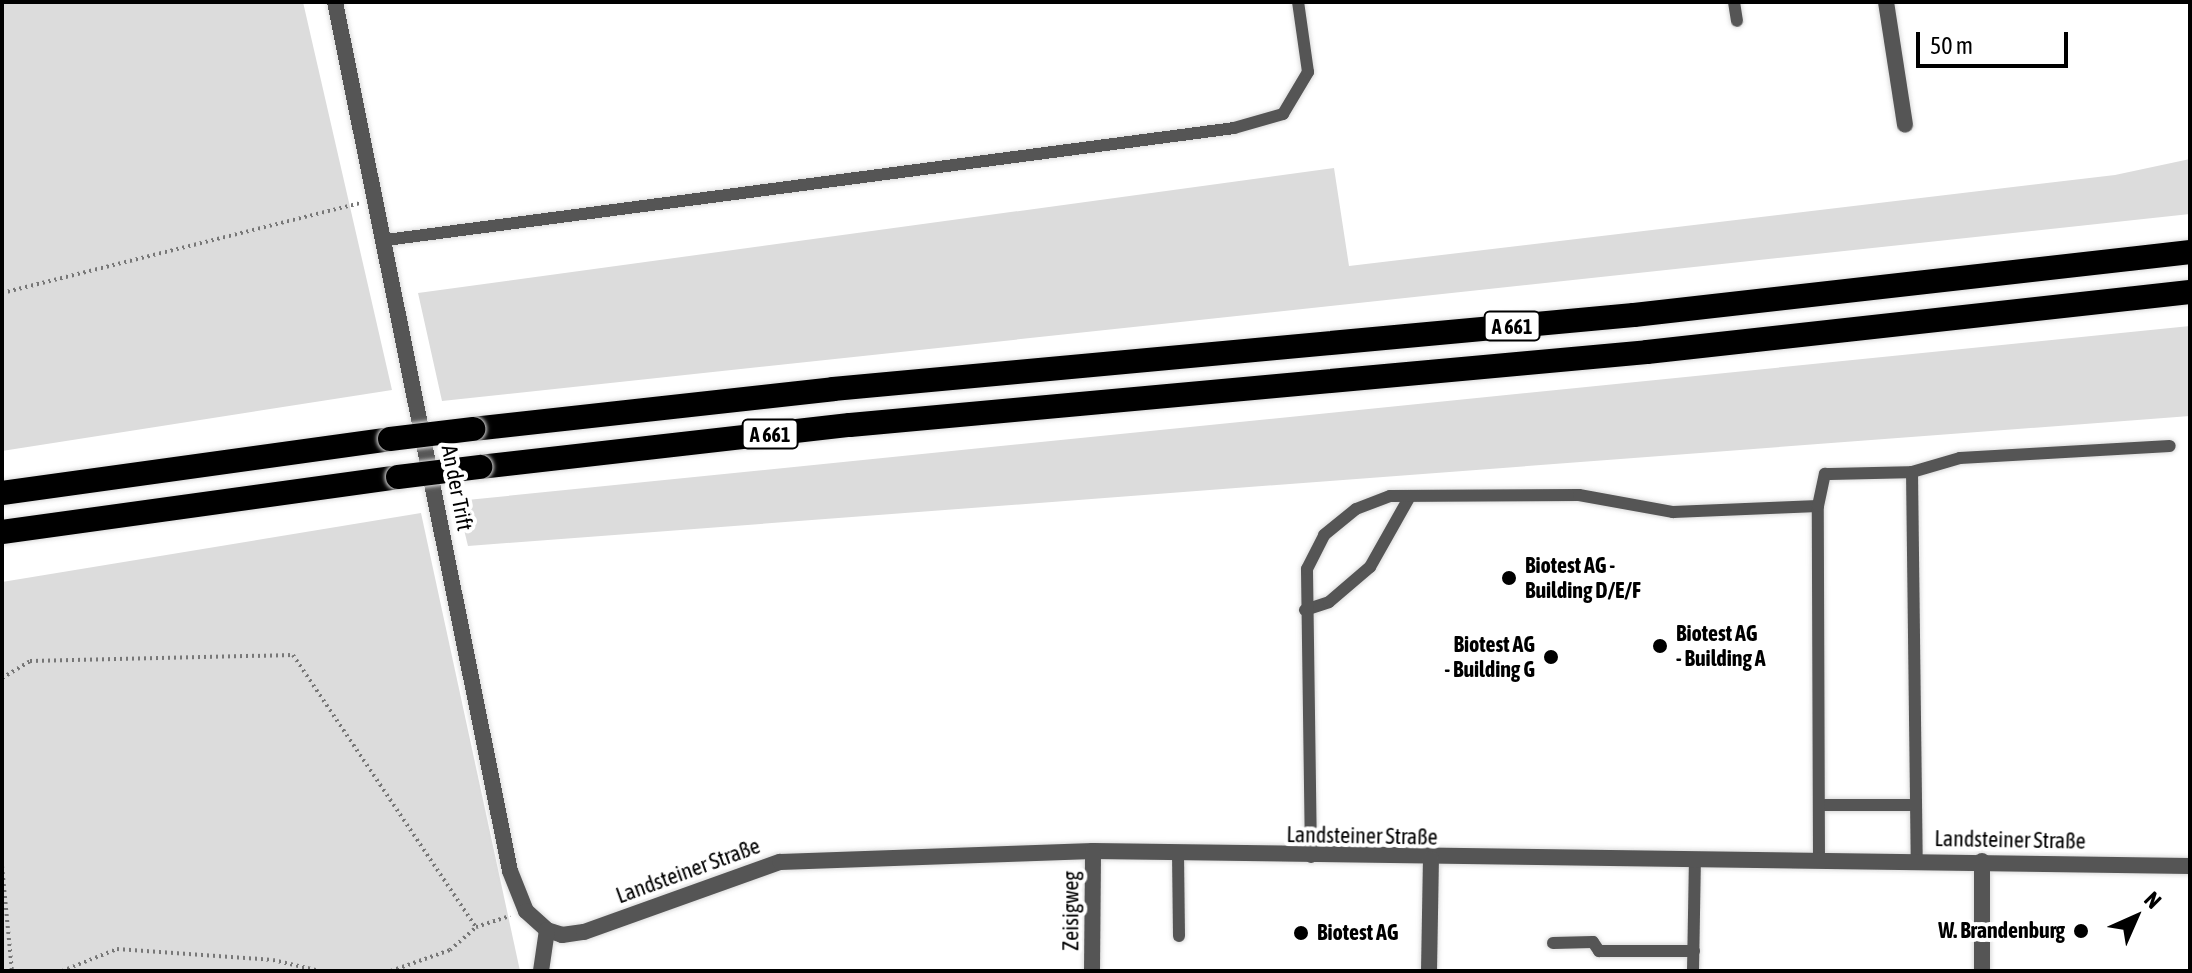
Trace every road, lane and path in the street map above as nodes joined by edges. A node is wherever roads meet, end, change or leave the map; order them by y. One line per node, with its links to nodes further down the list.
1 (335, 2): 7 (street, An der Trift)
2 (1298, 2): 8 (lane)
3 (1734, 2): 5 (lane)
4 (1886, 2): 6 (street)
5 (1737, 21)
6 (1905, 125)
7 (378, 199): 8 (street, An der Trift); 11 (path)
8 (386, 240): 32 (street, An der Trift)
9 (2190, 252): 14 (highway, A 661, bridge)
10 (2190, 292): 17 (highway, A 661, bridge)
11 (2, 293)
12 (2170, 446): 13 (lane)
13 (1912, 472): 16 (lane); 21 (lane)
14 (2, 493)
15 (1410, 496): 16 (lane); 18 (lane); 18 (lane)
16 (1818, 506): 20 (lane)
17 (2, 532)
18 (1305, 610): 24 (lane)
19 (2, 678): 33 (path)
20 (1819, 805): 21 (lane); 28 (lane)
21 (1914, 805): 27 (lane)
22 (1093, 851): 23 (street, Landsteiner Straße); 34 (street, Landsteiner Straße); 43 (street, Zeisigweg)
23 (1178, 854): 24 (street, Landsteiner Straße); 35 (lane)
24 (1311, 857): 26 (street, Landsteiner Straße)
25 (1695, 858): 26 (street, Landsteiner Straße); 28 (street, Landsteiner Straße); 37 (lane)
26 (1431, 859): 44 (street)
27 (1917, 860): 28 (street, Landsteiner Straße); 29 (street, Landsteiner Straße)
28 (1819, 861)
29 (1982, 861): 31 (street, Landsteiner Straße); 46 (street)
30 (2, 866): 38 (path)
31 (2190, 866)
32 (526, 911): 33 (path); 34 (street, An der Trift)
33 (476, 927): 41 (path)
34 (547, 930): 42 (street)
35 (1179, 936)
36 (1553, 943): 37 (lane)
37 (1694, 951): 45 (lane)
38 (12, 971)
39 (62, 971): 40 (path)
40 (320, 971)
41 (391, 971)
42 (541, 971)
43 (1092, 971)
44 (1429, 971)
45 (1693, 971)
46 (1982, 971)

